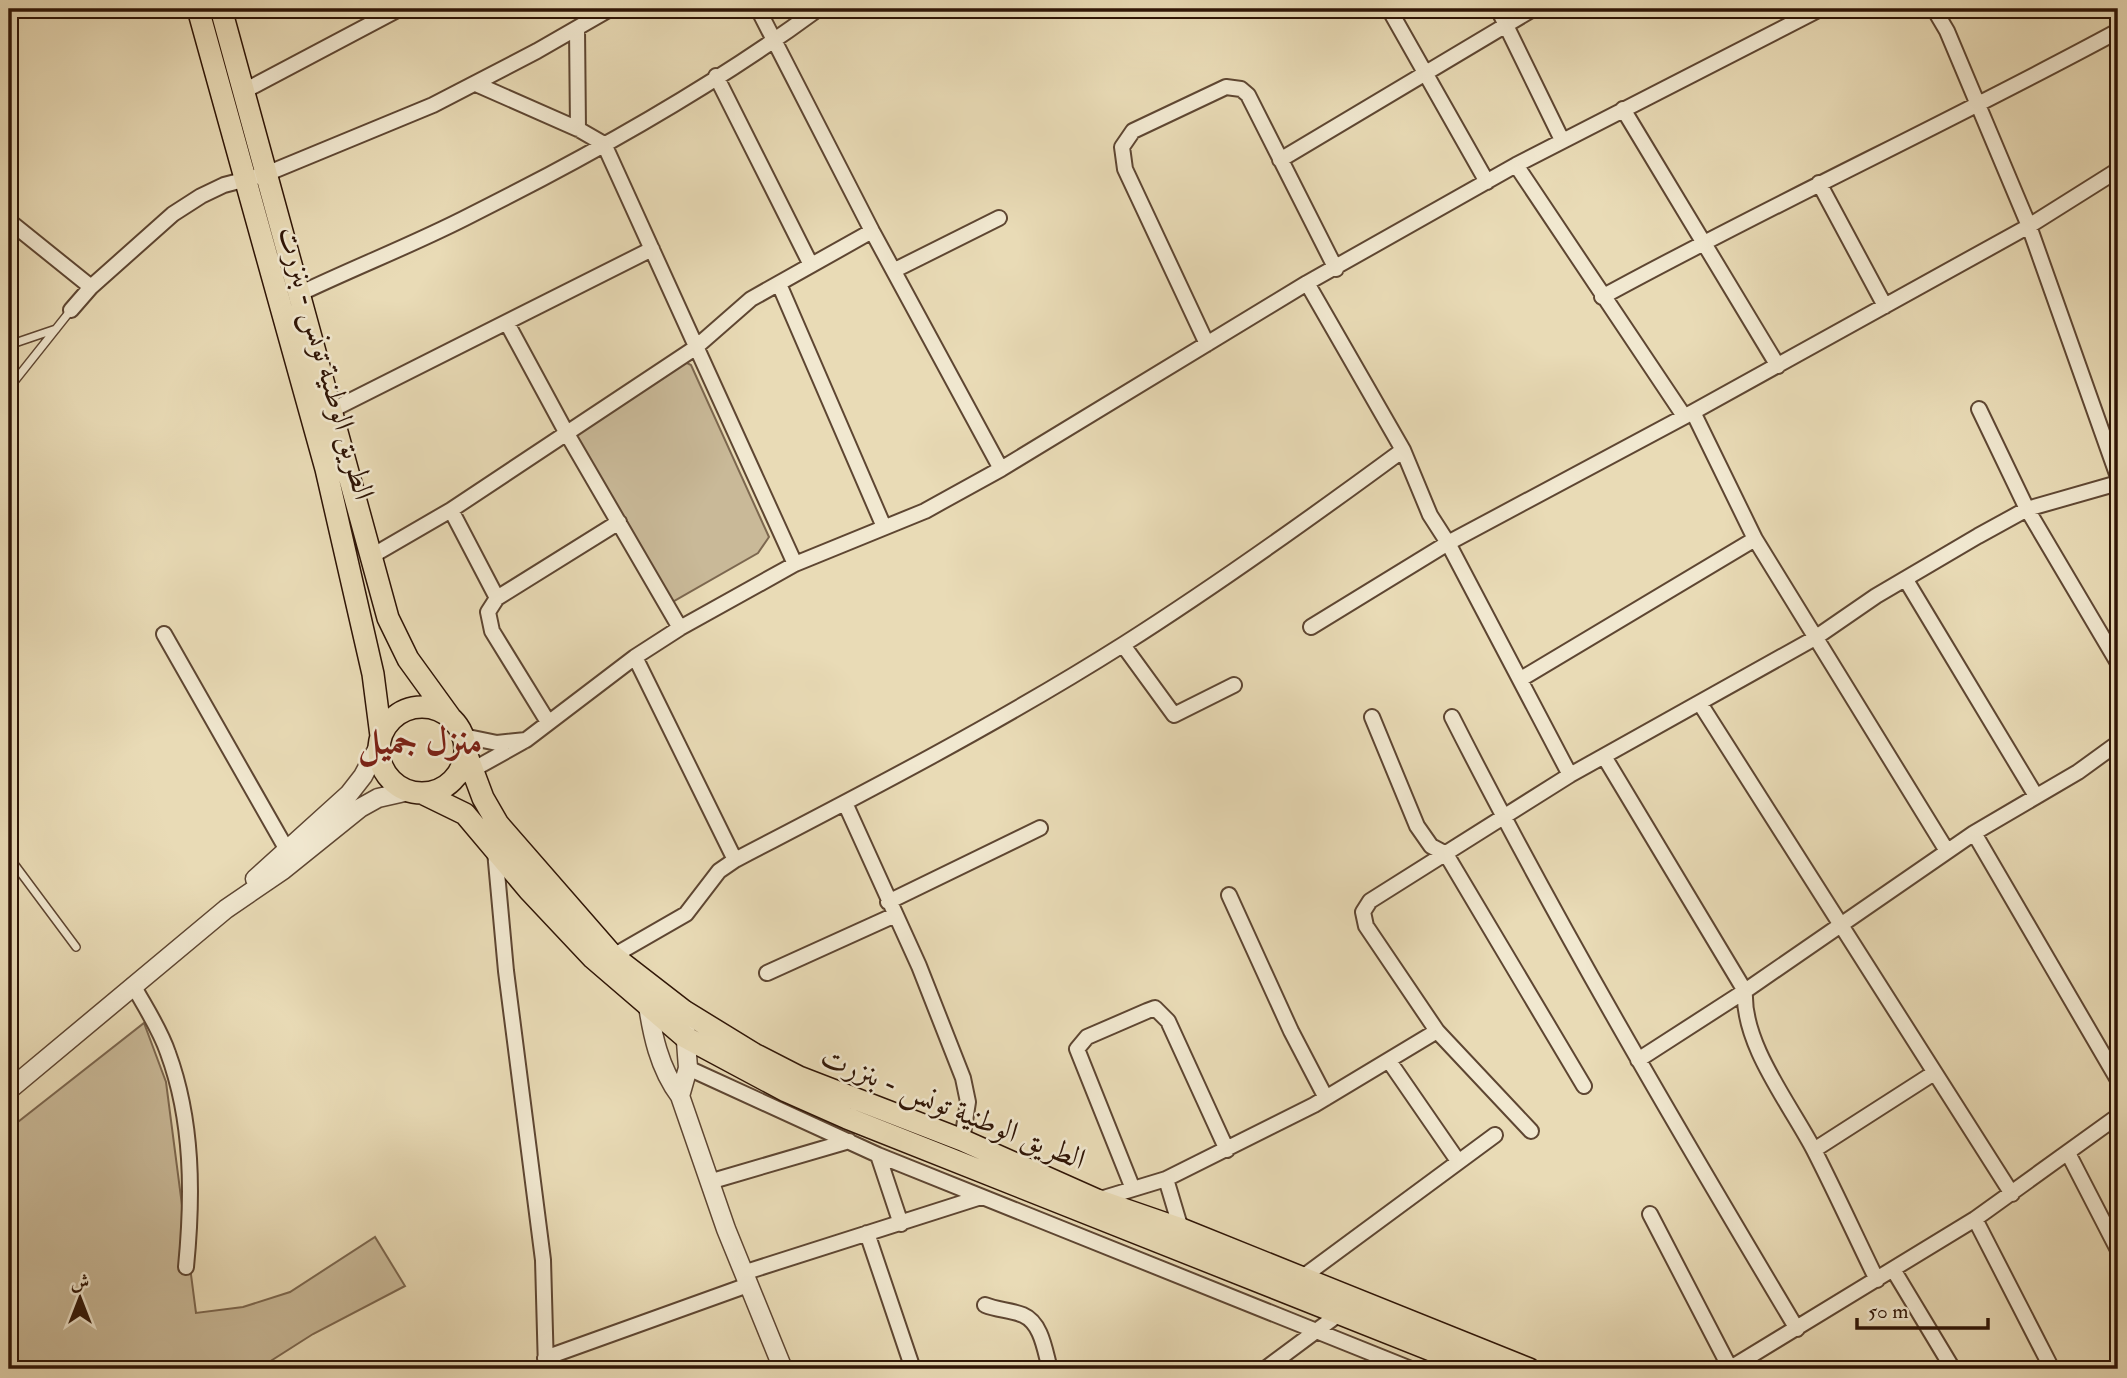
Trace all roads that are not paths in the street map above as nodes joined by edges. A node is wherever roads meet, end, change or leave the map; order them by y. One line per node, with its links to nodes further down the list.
1 (198, 9): 29 (main road, الطريق الوطنية تونس - بنزرت)
2 (221, 9): 19 (main road, الطريق الوطنية تونس - بنزرت)
3 (399, 9): 19 (street)
4 (610, 9): 13 (street)
5 (758, 9): 15 (street)
6 (818, 9): 15 (street)
7 (1389, 9): 16 (street)
8 (1498, 9): 12 (street)
9 (1533, 9): 12 (street)
10 (1820, 9): 21 (street)
11 (1934, 9): 20 (street)
12 (1506, 25): 16 (street); 23 (street)
13 (578, 28): 18 (street); 22 (street)
14 (2118, 31): 20 (street)
15 (776, 40): 17 (street); 35 (street)
16 (1424, 72): 25 (street); 30 (street)
17 (716, 76): 24 (street); 38 (street)
18 (476, 84): 22 (street); 28 (street)
19 (244, 92): 28 (main road, الطريق الوطنية تونس - بنزرت)
20 (1978, 107): 31 (street); 34 (street)
21 (1623, 109): 23 (street); 36 (street)
22 (578, 129): 24 (street)
23 (1562, 140): 26 (street)
24 (604, 144): 37 (street); 44 (street)
25 (1280, 160): 39 (street); 50 (street)
26 (1516, 165): 30 (street); 45 (street)
27 (2118, 170): 34 (street)
28 (265, 174): 29 (street); 44 (main road, الطريق الوطنية تونس - بنزرت)
29 (244, 180): 43 (street); 87 (main road, الطريق الوطنية تونس - بنزرت)
30 (1487, 182): 39 (street)
31 (1819, 183): 36 (street); 46 (street)
32 (999, 218): 40 (street)
33 (9, 221): 43 (street)
34 (2029, 226): 46 (street); 61 (street)
35 (872, 231): 38 (street); 40 (street)
36 (1702, 242): 45 (street); 53 (street)
37 (652, 249): 48 (street); 52 (street)
38 (811, 265): 42 (street)
39 (1336, 269): 41 (street)
40 (895, 270): 60 (street)
41 (1307, 283): 50 (street); 59 (street)
42 (779, 284): 52 (street); 66 (street)
43 (91, 287): 47 (street)
44 (297, 295): 56 (main road, الطريق الوطنية تونس - بنزرت)
45 (1602, 297): 57 (street)
46 (1885, 306): 53 (street)
47 (71, 310): 49 (lane)
48 (507, 323): 56 (street); 58 (street)
49 (57, 328): 51 (lane); 54 (lane)
50 (1207, 344): 60 (street)
51 (9, 345)
52 (695, 348): 58 (street); 70 (street)
53 (1777, 366): 57 (street)
54 (9, 388)
55 (1979, 410): 63 (street)
56 (330, 411): 69 (main road, الطريق الوطنية تونس - بنزرت)
57 (1689, 414): 67 (street); 68 (street)
58 (566, 432): 64 (street); 65 (street)
59 (1403, 450): 68 (street); 77 (street)
60 (1001, 469): 66 (street)
61 (2118, 477)
62 (2118, 483): 63 (street)
63 (2027, 509): 71 (street); 79 (street)
64 (451, 510): 69 (street); 72 (street)
65 (619, 523): 72 (street); 74 (street)
66 (884, 527): 70 (street)
67 (1755, 539): 76 (street); 80 (street)
68 (1448, 543): 73 (street); 80 (street)
69 (370, 557): 83 (main road, الطريق الوطنية تونس - بنزرت)
70 (794, 564): 74 (street)
71 (1906, 580): 76 (street); 94 (street)
72 (497, 597): 86 (street)
73 (1311, 627)
74 (680, 628): 78 (street)
75 (164, 634): 100 (street)
76 (1815, 638): 82 (street); 101 (street)
77 (1123, 645): 81 (street); 95 (street)
78 (635, 657): 86 (street); 104 (street)
79 (2118, 663)
80 (1521, 679): 92 (street)
81 (1234, 685)
82 (1701, 705): 91 (street); 108 (street)
83 (450, 717): 87 (main road); 90 (main road)
84 (1372, 717): 102 (street)
85 (1452, 717): 96 (street)
86 (548, 722): 88 (street)
87 (380, 740): 93 (main road); 100 (street)
88 (526, 740): 90 (street); 90 (street)
89 (2118, 743): 94 (street)
90 (466, 752): 93 (main road); 110 (main road, الطريق الوطنية تونس - بنزرت)
91 (1605, 758): 92 (street); 114 (street)
92 (1570, 775): 96 (street)
93 (416, 792): 99 (main road, الطريق الوطنية تونس - بنزرت); 107 (street)
94 (2036, 796): 98 (street)
95 (845, 803): 104 (street); 106 (street)
96 (1503, 818): 102 (street); 119 (street)
97 (1040, 828): 106 (street)
98 (1974, 833): 101 (street); 123 (street)
99 (495, 846): 115 (main road, الطريق الوطنية تونس - بنزرت); 161 (street)
100 (287, 850): 107 (street)
101 (1947, 851): 108 (street)
102 (1446, 854): 117 (street); 124 (street)
103 (9, 858): 109 (lane)
104 (735, 860): 110 (street)
105 (1228, 895): 127 (street)
106 (892, 908): 111 (street); 131 (street)
107 (226, 909): 113 (street)
108 (1842, 925): 114 (street); 122 (street)
109 (76, 947)
110 (613, 956): 112 (main road, الطريق الوطنية تونس - بنزرت)
111 (767, 973)
112 (644, 982): 115 (street); 116 (main road, الطريق الوطنية تونس - بنزرت)
113 (133, 985): 125 (street); 152 (street)
114 (1745, 990): 119 (street); 134 (street)
115 (648, 1006): 118 (main road, الطريق الوطنية تونس - بنزرت); 126 (street)
116 (684, 1011): 118 (street); 131 (main road, الطريق الوطنية تونس - بنزرت)
117 (1437, 1031): 120 (street); 129 (street)
118 (685, 1037): 121 (street); 151 (main road, الطريق الوطنية تونس - بنزرت)
119 (1638, 1060): 159 (street)
120 (1389, 1061): 127 (street); 137 (street)
121 (688, 1068): 126 (street); 132 (street)
122 (1934, 1073): 134 (street); 141 (street)
123 (2118, 1080)
124 (1584, 1086)
125 (9, 1090)
126 (680, 1096): 139 (street)
127 (1326, 1098): 133 (street)
128 (2118, 1116): 135 (street)
129 (1531, 1131)
130 (1495, 1135): 137 (street)
131 (962, 1140): 143 (main road, الطريق الوطنية تونس - بنزرت)
132 (849, 1141): 136 (street); 139 (street)
133 (1227, 1150): 138 (street); 140 (street)
134 (1814, 1150): 156 (street)
135 (2068, 1153): 141 (street); 147 (street)
136 (877, 1155): 142 (street); 146 (street)
137 (1458, 1161): 155 (street)
138 (1166, 1179): 140 (street); 148 (street)
139 (709, 1182): 154 (street)
140 (1133, 1189): 143 (street)
141 (2012, 1194): 145 (street)
142 (981, 1198): 146 (street); 160 (street)
143 (1097, 1200): 148 (main road, الطريق الوطنية تونس - بنزرت)
144 (1650, 1214): 169 (street)
145 (1975, 1219): 153 (street); 171 (street)
146 (901, 1224): 149 (street)
147 (2113, 1225): 150 (street)
148 (1181, 1229): 151 (main road, الطريق الوطنية تونس - بنزرت)
149 (867, 1233): 154 (street); 164 (street)
150 (2118, 1250)
151 (1230, 1260): 155 (main road, الطريق الوطنية تونس - بنزرت); 158 (main road, الطريق الوطنية تونس - بنزرت)
152 (186, 1267)
153 (1894, 1270): 156 (street); 170 (street)
154 (746, 1279): 161 (street); 163 (street)
155 (1300, 1279): 168 (main road, الطريق الوطنية تونس - بنزرت)
156 (1877, 1280): 159 (street)
157 (985, 1305): 165 (street)
158 (1339, 1314): 160 (street); 167 (main road, الطريق الوطنية تونس - بنزرت)
159 (1797, 1329): 169 (street)
160 (1316, 1333): 162 (street); 166 (street)
161 (545, 1364)
162 (1269, 1368)
163 (783, 1369)
164 (913, 1369)
165 (1051, 1369)
166 (1411, 1369)
167 (1479, 1369)
168 (1529, 1369)
169 (1730, 1369)
170 (1953, 1369)
171 (2052, 1369)

